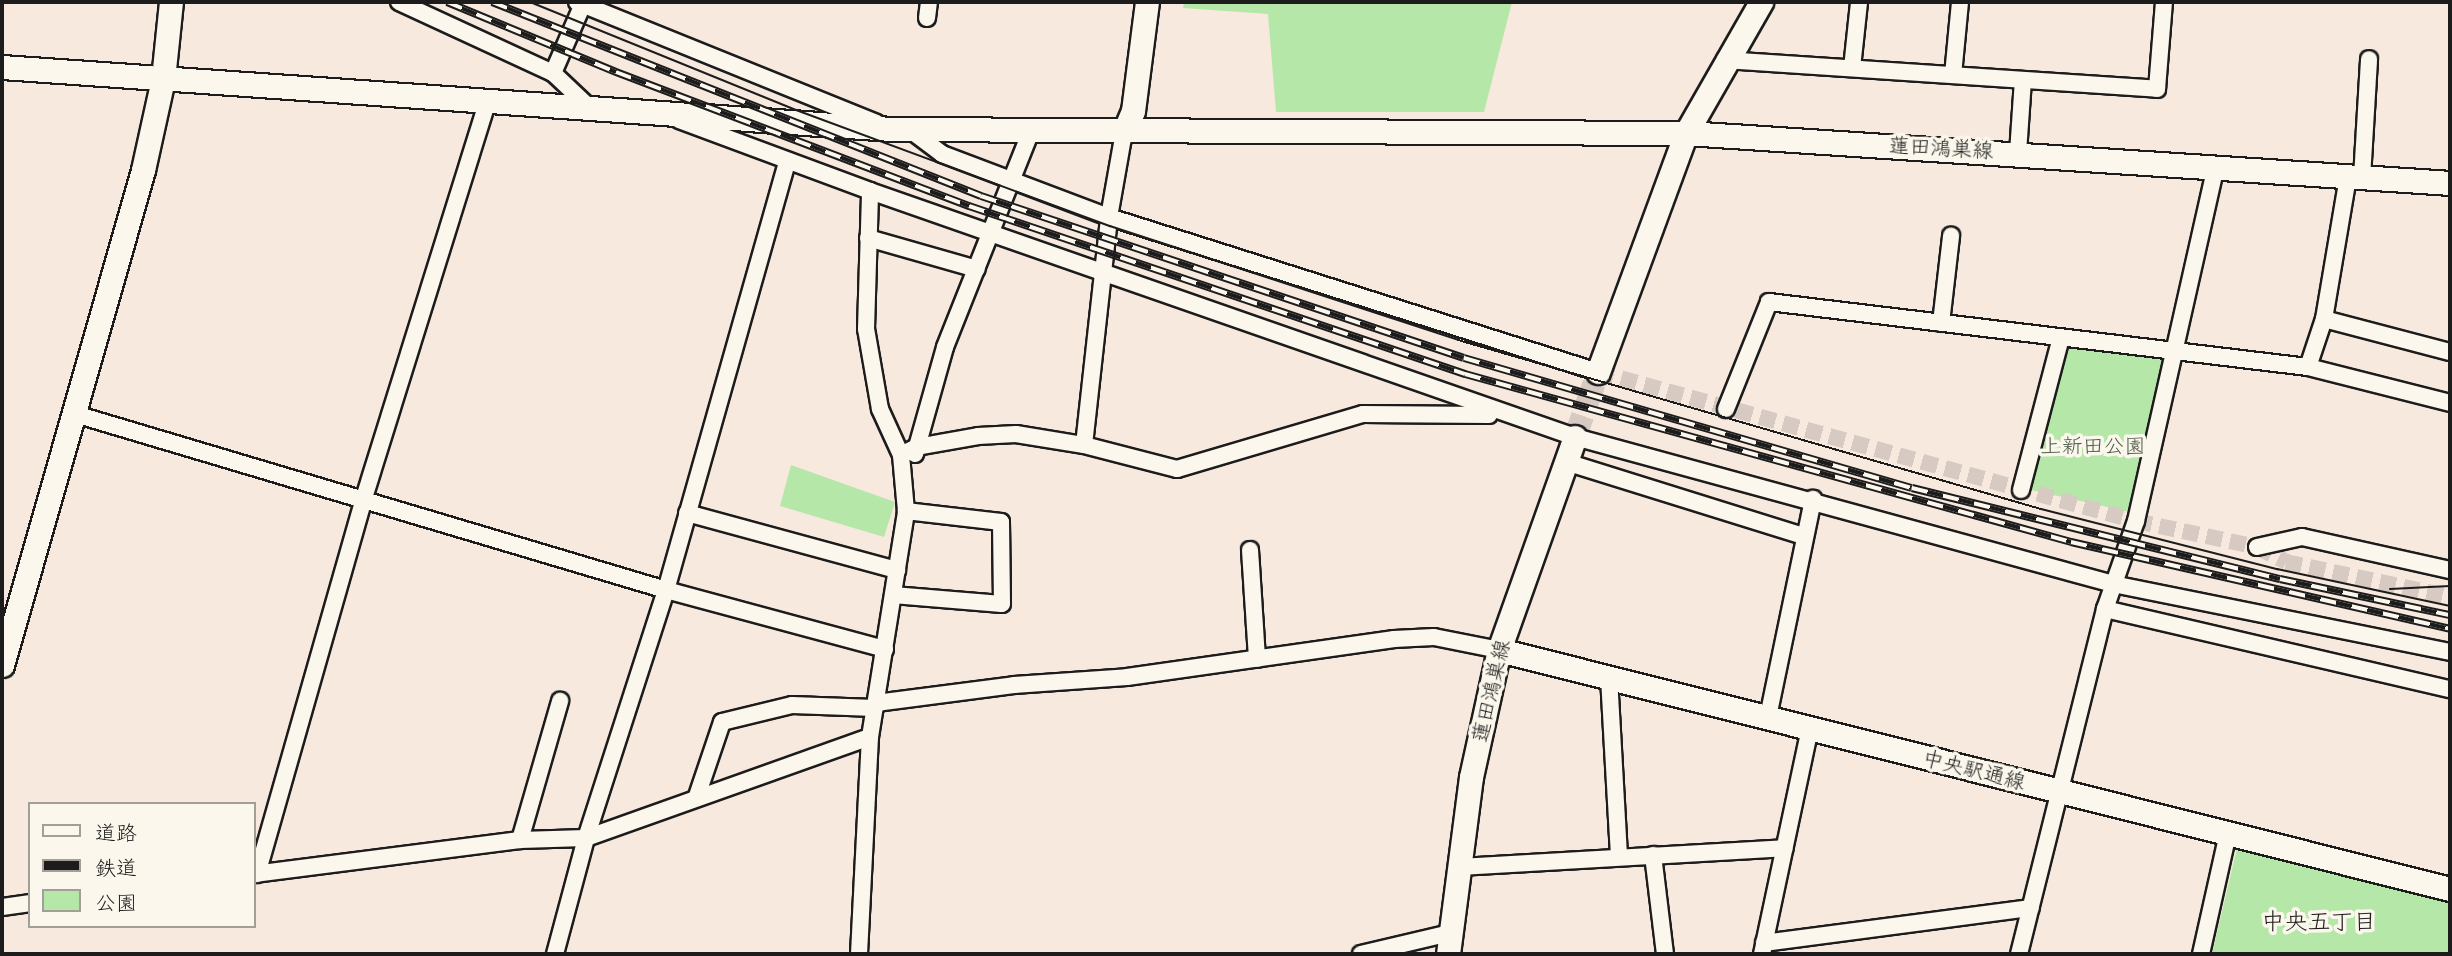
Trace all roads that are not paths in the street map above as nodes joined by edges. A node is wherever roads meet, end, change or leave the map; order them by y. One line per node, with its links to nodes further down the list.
1 (171, 2): 15 (street)
2 (399, 2): 13 (street)
3 (1147, 2): 22 (street)
4 (1761, 2): 10 (street)
5 (1859, 2): 12 (street)
6 (1960, 2): 14 (street)
7 (2164, 2): 16 (street)
8 (580, 3): 13 (street); 20 (street)
9 (2369, 59): 27 (street)
10 (1726, 60): 12 (street); 23 (street)
11 (2, 67): 15 (street, 蓮田鴻巣線)
12 (1852, 68): 14 (street)
13 (553, 73): 18 (street)
14 (1953, 75): 16 (street)
15 (163, 79): 17 (street, 蓮田鴻巣線); 46 (street)
16 (2023, 80): 24 (street)
17 (487, 103): 18 (street, 蓮田鴻巣線); 55 (street)
18 (590, 108): 19 (street, 蓮田鴻巣線)
19 (659, 112): 20 (street, 蓮田鴻巣線); 25 (street)
20 (899, 129): 21 (street, 蓮田鴻巣線); 28 (street)
21 (1031, 131): 22 (street, 蓮田鴻巣線); 28 (street)
22 (1124, 132): 23 (street, 蓮田鴻巣線); 31 (street)
23 (1686, 133): 24 (street, 蓮田鴻巣線); 43 (street)
24 (2018, 153): 26 (street, 蓮田鴻巣線)
25 (787, 161): 30 (street); 58 (street)
26 (2216, 167): 27 (street, 蓮田鴻巣線); 40 (street)
27 (2355, 178): 29 (street, 蓮田鴻巣線); 37 (street)
28 (1012, 180): 31 (street); 32 (street)
29 (2450, 183)
30 (870, 191): 32 (street); 34 (street)
31 (1108, 218): 36 (street); 43 (street)
32 (991, 234): 35 (street); 36 (street)
33 (1951, 236): 38 (street)
34 (869, 238): 35 (street); 51 (street)
35 (977, 269): 50 (street)
36 (1102, 274): 47 (street); 49 (street)
37 (2324, 319): 41 (street); 42 (street)
38 (1941, 323): 39 (street); 45 (street)
39 (2062, 338): 40 (street); 54 (street)
40 (2173, 349): 42 (street); 64 (street)
41 (2450, 352)
42 (2308, 367): 44 (street)
43 (1598, 372)
44 (2450, 403)
45 (1726, 409)
46 (75, 414): 55 (street); 71 (street)
47 (1502, 415): 48 (street); 49 (street)
48 (1575, 437): 52 (street, 蓮田鴻巣線); 56 (street)
49 (1084, 445): 50 (street)
50 (917, 447): 51 (street); 53 (street)
51 (901, 455): 53 (street)
52 (1566, 462): 59 (street); 69 (street, 蓮田鴻巣線)
53 (905, 479): 57 (street)
54 (2021, 490)
55 (363, 498): 65 (street); 89 (street)
56 (1813, 499): 59 (street); 64 (street)
57 (906, 510): 62 (street); 66 (street)
58 (687, 513): 62 (street); 65 (street)
59 (1804, 536): 77 (street)
60 (2257, 547): 63 (street)
61 (1250, 550): 72 (street)
62 (897, 570): 66 (street)
63 (2450, 570)
64 (2113, 584): 67 (street); 70 (street)
65 (666, 590): 68 (street); 83 (street)
66 (893, 595): 68 (street)
67 (2105, 609): 74 (street); 80 (street)
68 (885, 649): 76 (street)
69 (1499, 650): 72 (street); 73 (street, 中央駅通線); 88 (street, 蓮田鴻巣線)
70 (2450, 652)
71 (3, 659)
72 (1257, 659): 76 (street)
73 (1609, 677): 77 (street, 中央駅通線); 87 (street)
74 (2450, 689)
75 (560, 701): 84 (street)
76 (876, 705): 79 (street); 81 (street)
77 (1768, 717): 78 (street, 中央駅通線)
78 (1810, 729): 80 (street, 中央駅通線); 85 (street)
79 (870, 737): 81 (street); 97 (street)
80 (2058, 791): 82 (street, 中央駅通線); 93 (street)
81 (697, 796): 83 (street)
82 (2228, 833): 90 (street, 中央駅通線); 101 (street)
83 (586, 838): 84 (street); 96 (street)
84 (520, 840): 89 (street)
85 (1783, 848): 86 (street); 95 (street)
86 (1653, 855): 87 (street); 99 (street)
87 (1619, 857): 88 (street)
88 (1459, 867): 94 (street, 蓮田鴻巣線)
89 (256, 874)
90 (2450, 889)
91 (28, 903): 92 (street)
92 (2, 907)
93 (2031, 908): 95 (street); 100 (street)
94 (1449, 944): 98 (street)
95 (1763, 948)
96 (555, 954)
97 (859, 954)
98 (1361, 954)
99 (1665, 954)
100 (2019, 954)
101 (2202, 954)

